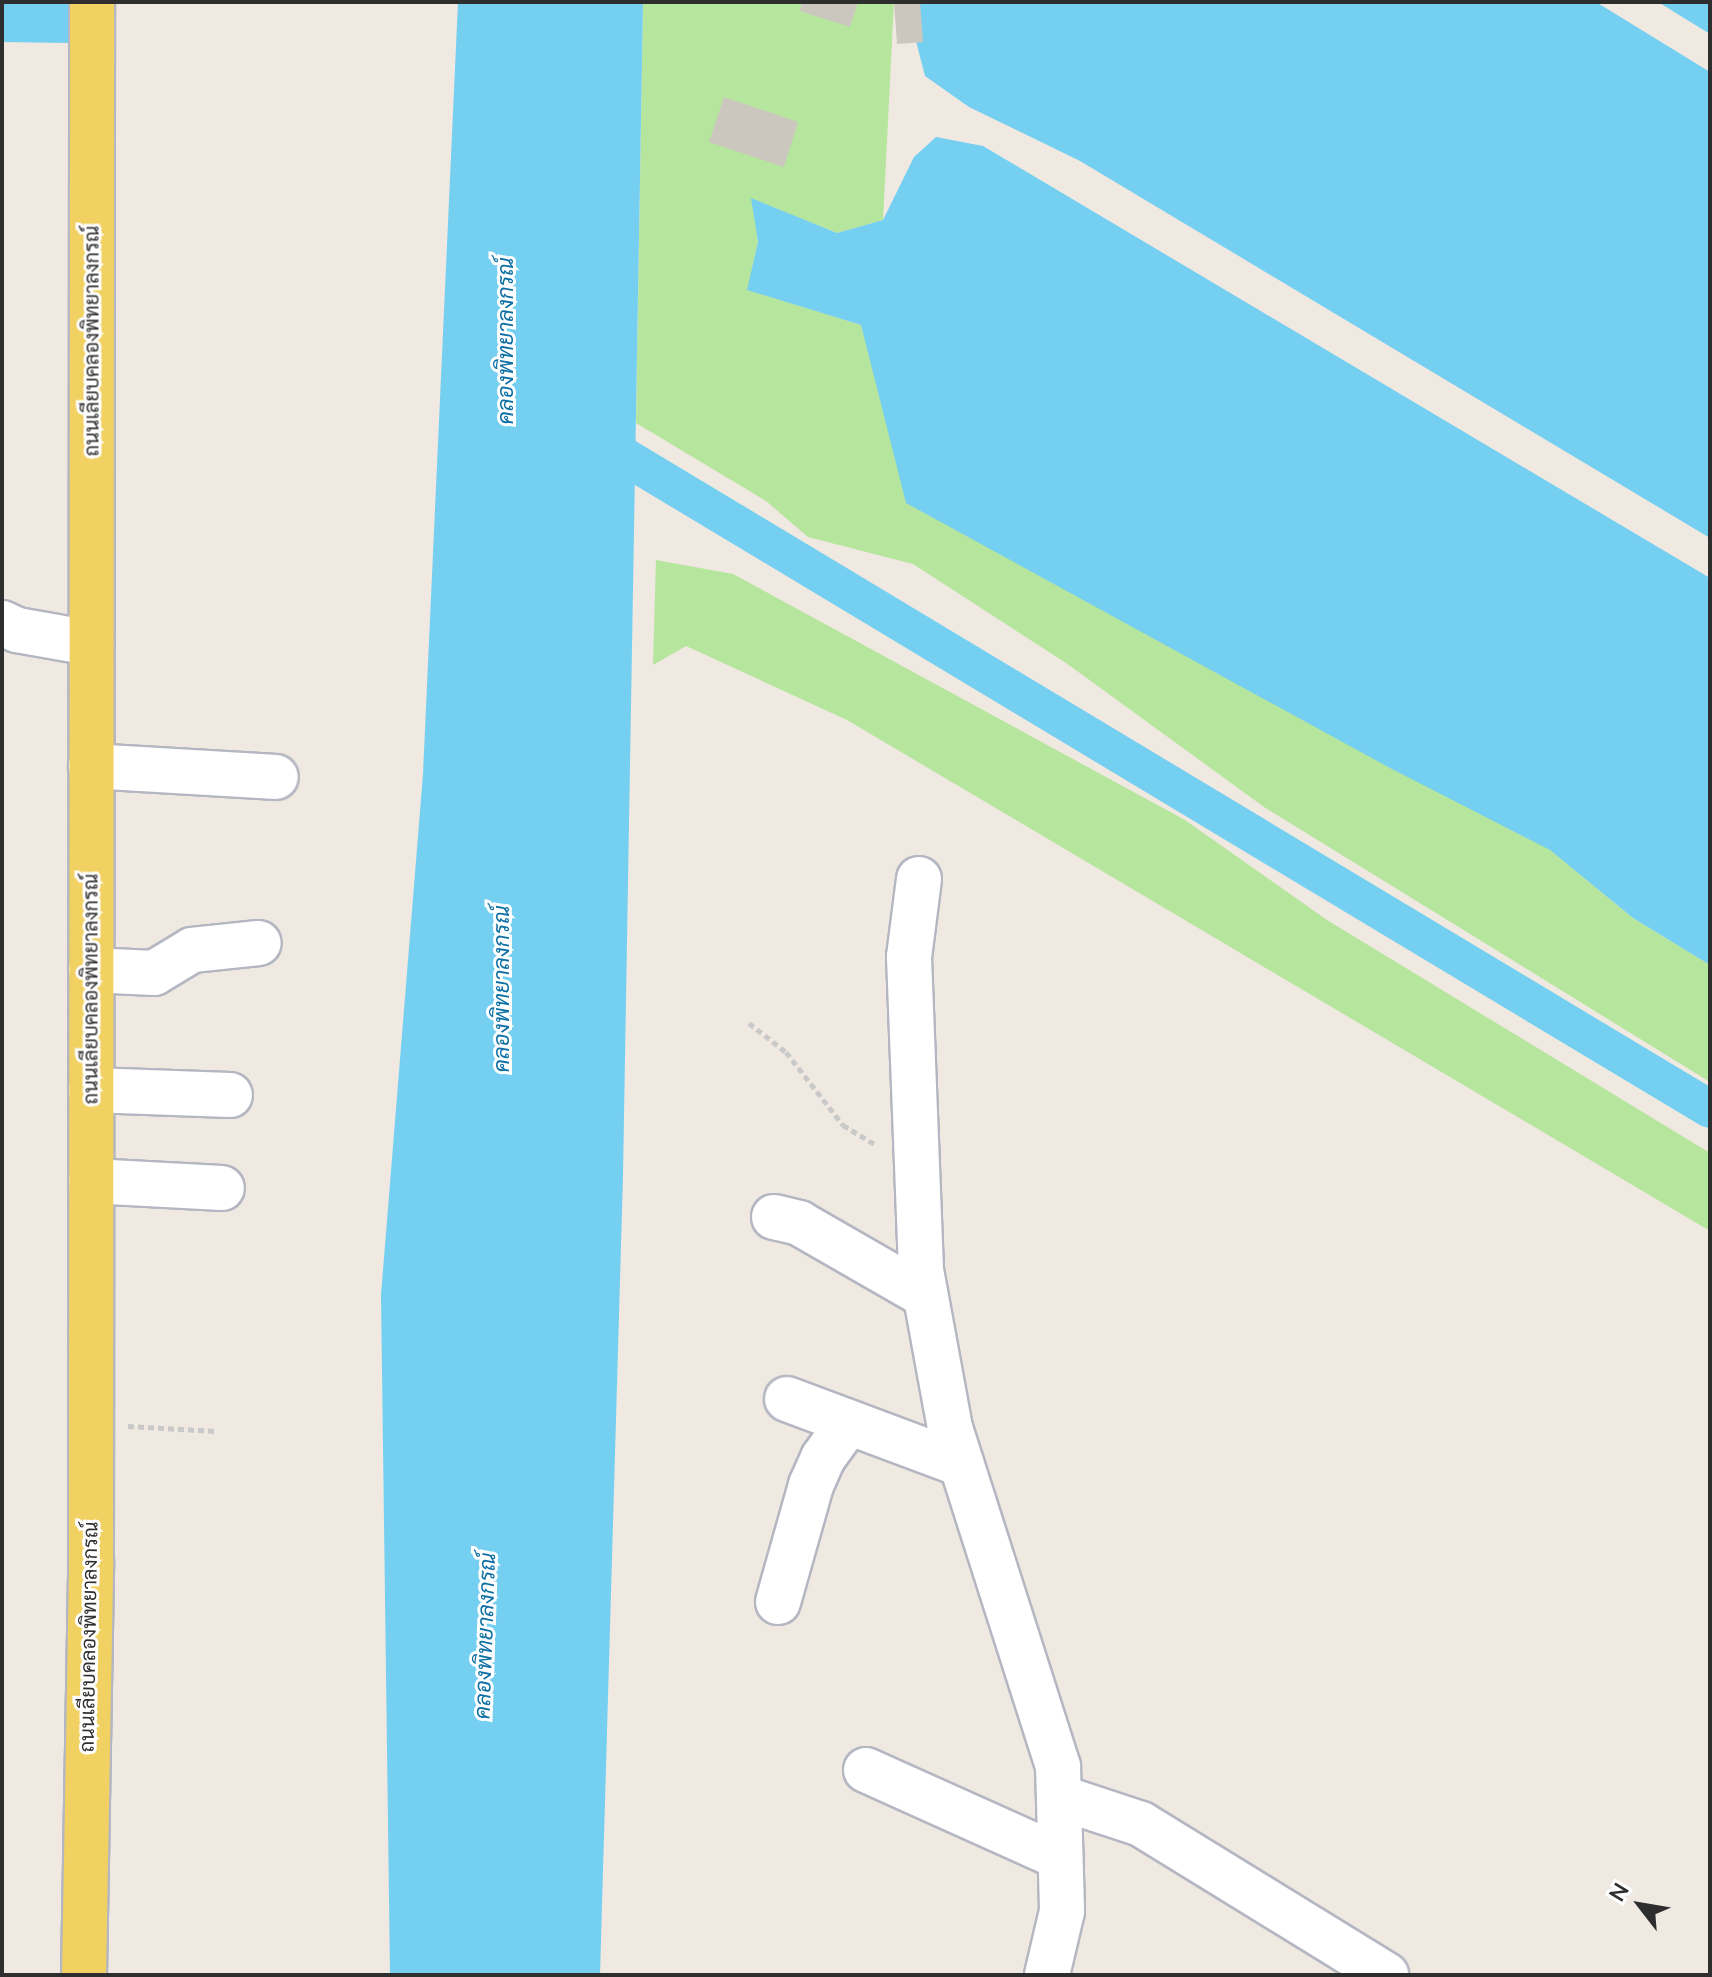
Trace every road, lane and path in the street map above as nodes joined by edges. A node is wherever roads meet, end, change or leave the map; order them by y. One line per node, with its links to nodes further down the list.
1 (92, 2): 3 (main road, ถนนเลียบคลองพิทยาลงกรณ์)
2 (2, 623): 3 (street)
3 (91, 643): 4 (main road, ถนนเลียบคลองพิทยาลงกรณ์)
4 (91, 766): 5 (street); 8 (main road, ถนนเลียบคลองพิทยาลงกรณ์)
5 (276, 777)
6 (919, 879): 12 (street)
7 (259, 943): 8 (street)
8 (91, 970): 10 (main road, ถนนเลียบคลองพิทยาลงกรณ์)
9 (749, 1023): 12 (path)
10 (91, 1090): 11 (street); 13 (main road, ถนนเลียบคลองพิทยาลงกรณ์)
11 (230, 1095)
12 (917, 1172): 16 (street)
13 (91, 1181): 14 (street); 19 (main road, ถนนเลียบคลองพิทยาลงกรณ์)
14 (222, 1188)
15 (774, 1217): 16 (street)
16 (926, 1296): 21 (street)
17 (787, 1399): 18 (street)
18 (849, 1422): 21 (street); 22 (street)
19 (91, 1423): 20 (path); 26 (main road, ถนนเลียบคลองพิทยาลงกรณ์)
20 (216, 1431)
21 (961, 1464): 24 (street)
22 (778, 1602)
23 (866, 1770): 25 (street)
24 (1059, 1797): 25 (street); 28 (street)
25 (1060, 1857): 27 (street)
26 (84, 1975)
27 (1047, 1975)
28 (1386, 1975)

